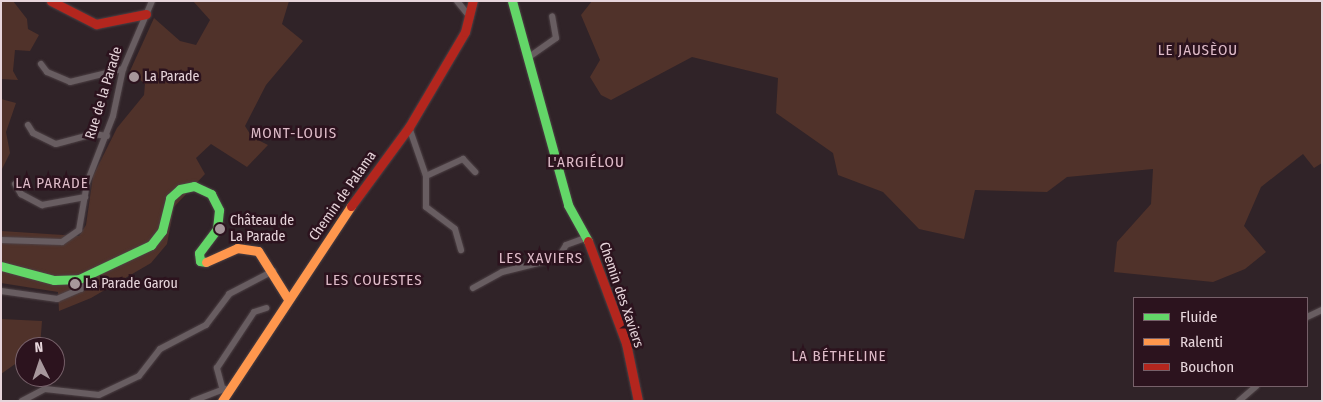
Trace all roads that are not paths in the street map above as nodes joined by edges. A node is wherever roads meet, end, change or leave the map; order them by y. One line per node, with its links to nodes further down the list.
1 (52, 1): 6 (street)
2 (152, 1): 6 (street, Rue de la Parade)
3 (458, 1): 8 (street)
4 (473, 1): 8 (street, Chemin de Palama)
5 (512, 1): 9 (street, Chemin des Xaviers)
6 (146, 14): 11 (street, Rue de la Parade)
7 (552, 16): 9 (street)
8 (470, 17): 13 (street, Chemin de Palama)
9 (529, 57): 19 (street, Chemin des Xaviers)
10 (41, 64): 11 (street)
11 (123, 69): 14 (street, Rue de la Parade)
12 (28, 126): 14 (street)
13 (410, 127): 16 (street); 27 (street, Chemin de Palama)
14 (107, 136): 18 (street, Rue de la Parade)
15 (475, 172): 16 (street)
16 (426, 176): 21 (street)
17 (15, 184): 18 (street)
18 (85, 197): 20 (street, Rue de la Parade)
19 (585, 238): 25 (street); 36 (street, Chemin des Xaviers)
20 (1, 240)
21 (461, 250)
22 (1, 266): 24 (street)
23 (273, 271): 24 (street); 27 (street); 33 (street)
24 (84, 277): 26 (street)
25 (472, 288)
26 (1, 292)
27 (288, 299): 32 (street, Chemin de Palama)
28 (266, 308): 32 (street)
29 (1322, 310): 30 (street)
30 (1308, 317)
31 (1255, 387): 37 (street)
32 (225, 388): 34 (street); 35 (street, Chemin de Palama)
33 (22, 401)
34 (193, 401)
35 (222, 401)
36 (638, 401)
37 (1239, 401)

